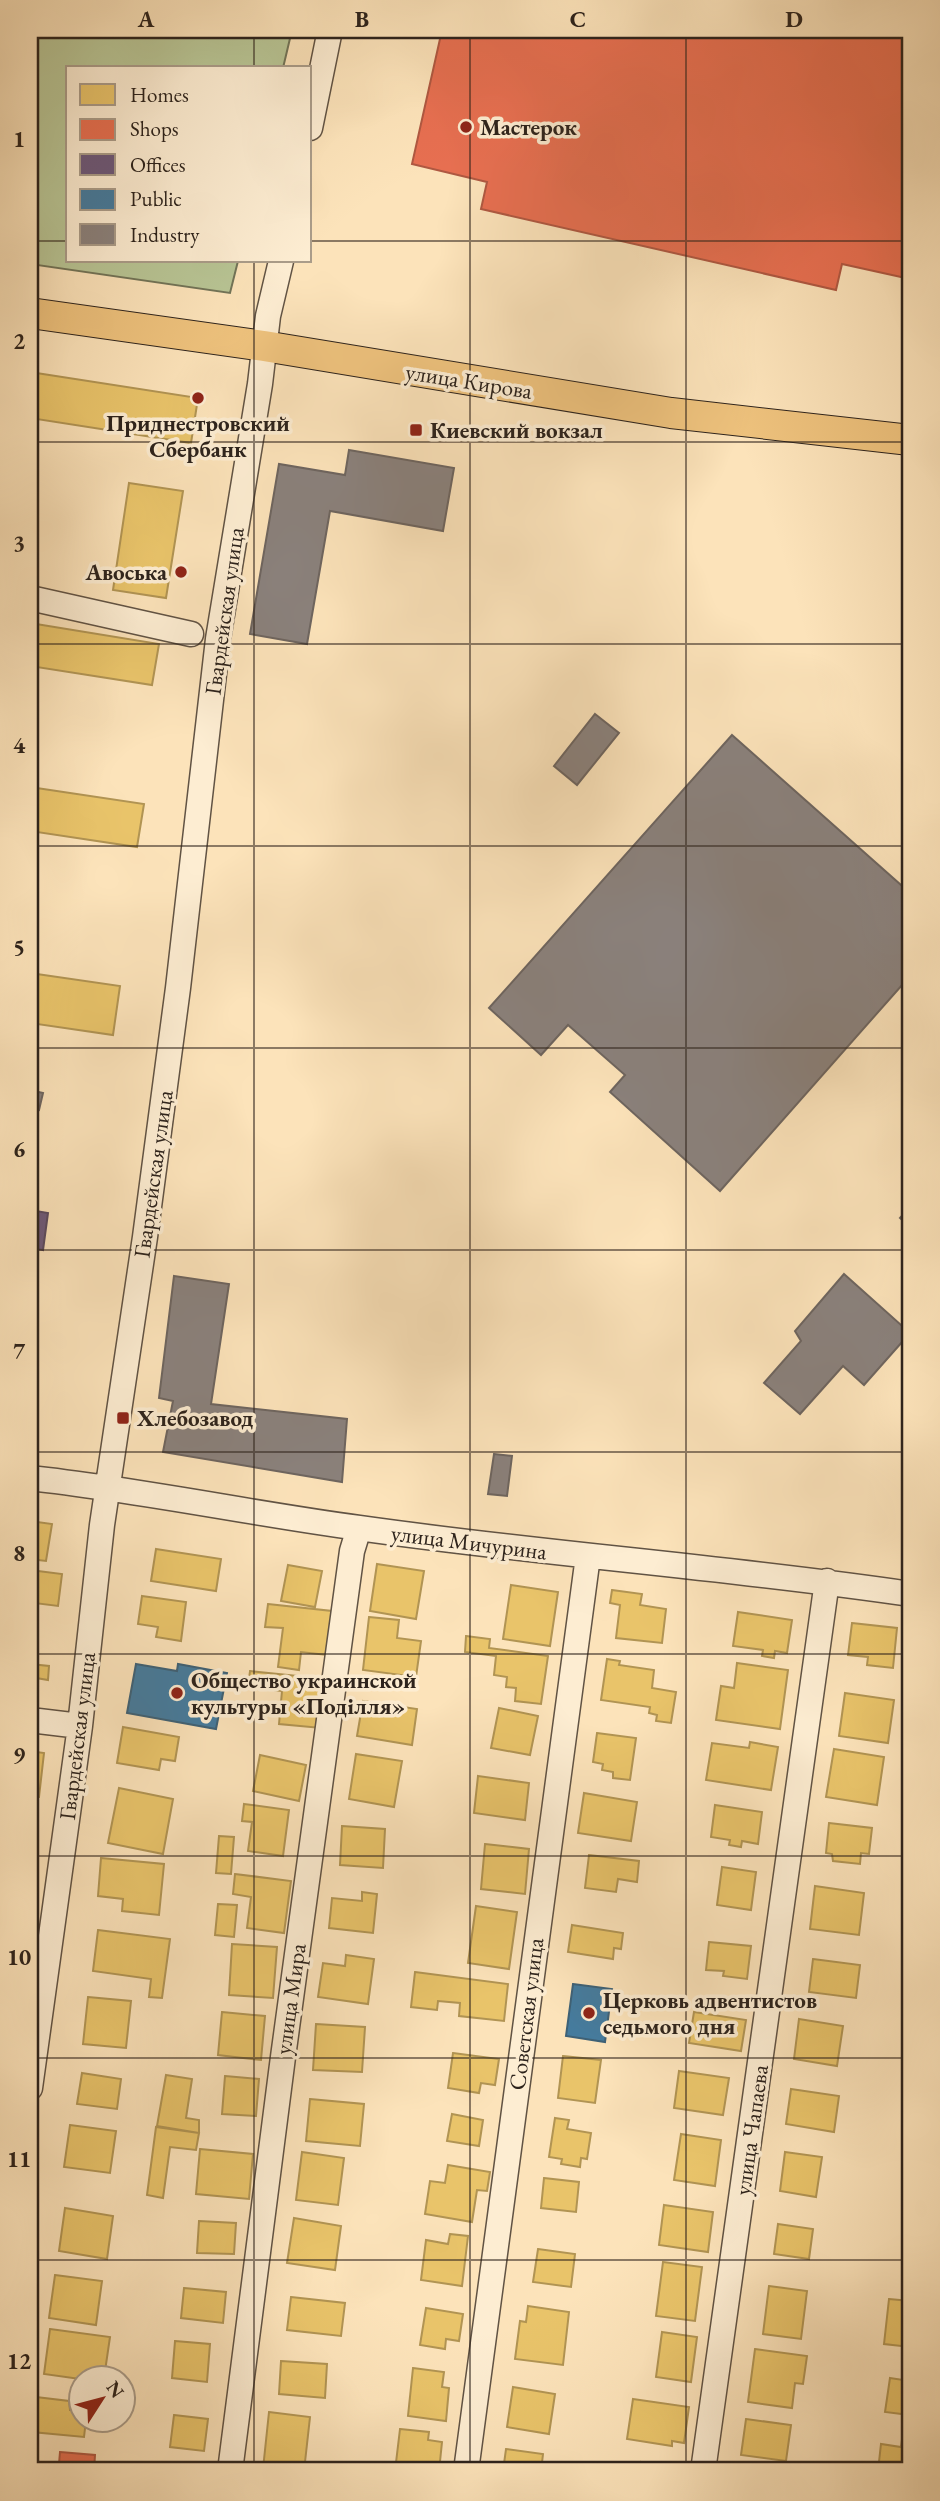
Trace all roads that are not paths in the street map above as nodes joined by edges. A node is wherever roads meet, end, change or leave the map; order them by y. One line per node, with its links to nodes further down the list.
1 (330, 30): 2 (street)
2 (312, 118)
3 (281, 262): 5 (street, Гвардейская улица)
4 (30, 313): 5 (main road, улица Кирова)
5 (264, 346): 6 (main road, улица Кирова); 10 (street, Гвардейская улица)
6 (910, 440)
7 (30, 598): 8 (street)
8 (191, 634)
9 (30, 1478): 10 (street, улица Мичурина)
10 (108, 1487): 11 (street, улица Мичурина); 16 (street, Гвардейская улица)
11 (359, 1528): 12 (street, улица Мичурина); 19 (street, улица Мира)
12 (587, 1556): 13 (street, улица Мичурина); 20 (street, Советская улица)
13 (827, 1581): 14 (street, улица Мичурина); 21 (street, улица Чапаева)
14 (910, 1594)
15 (30, 1720): 16 (street)
16 (80, 1726): 17 (street, Гвардейская улица)
17 (38, 1967): 18 (street, Гвардейская улица)
18 (30, 2088)
19 (230, 2471)
20 (466, 2471)
21 (703, 2471)

